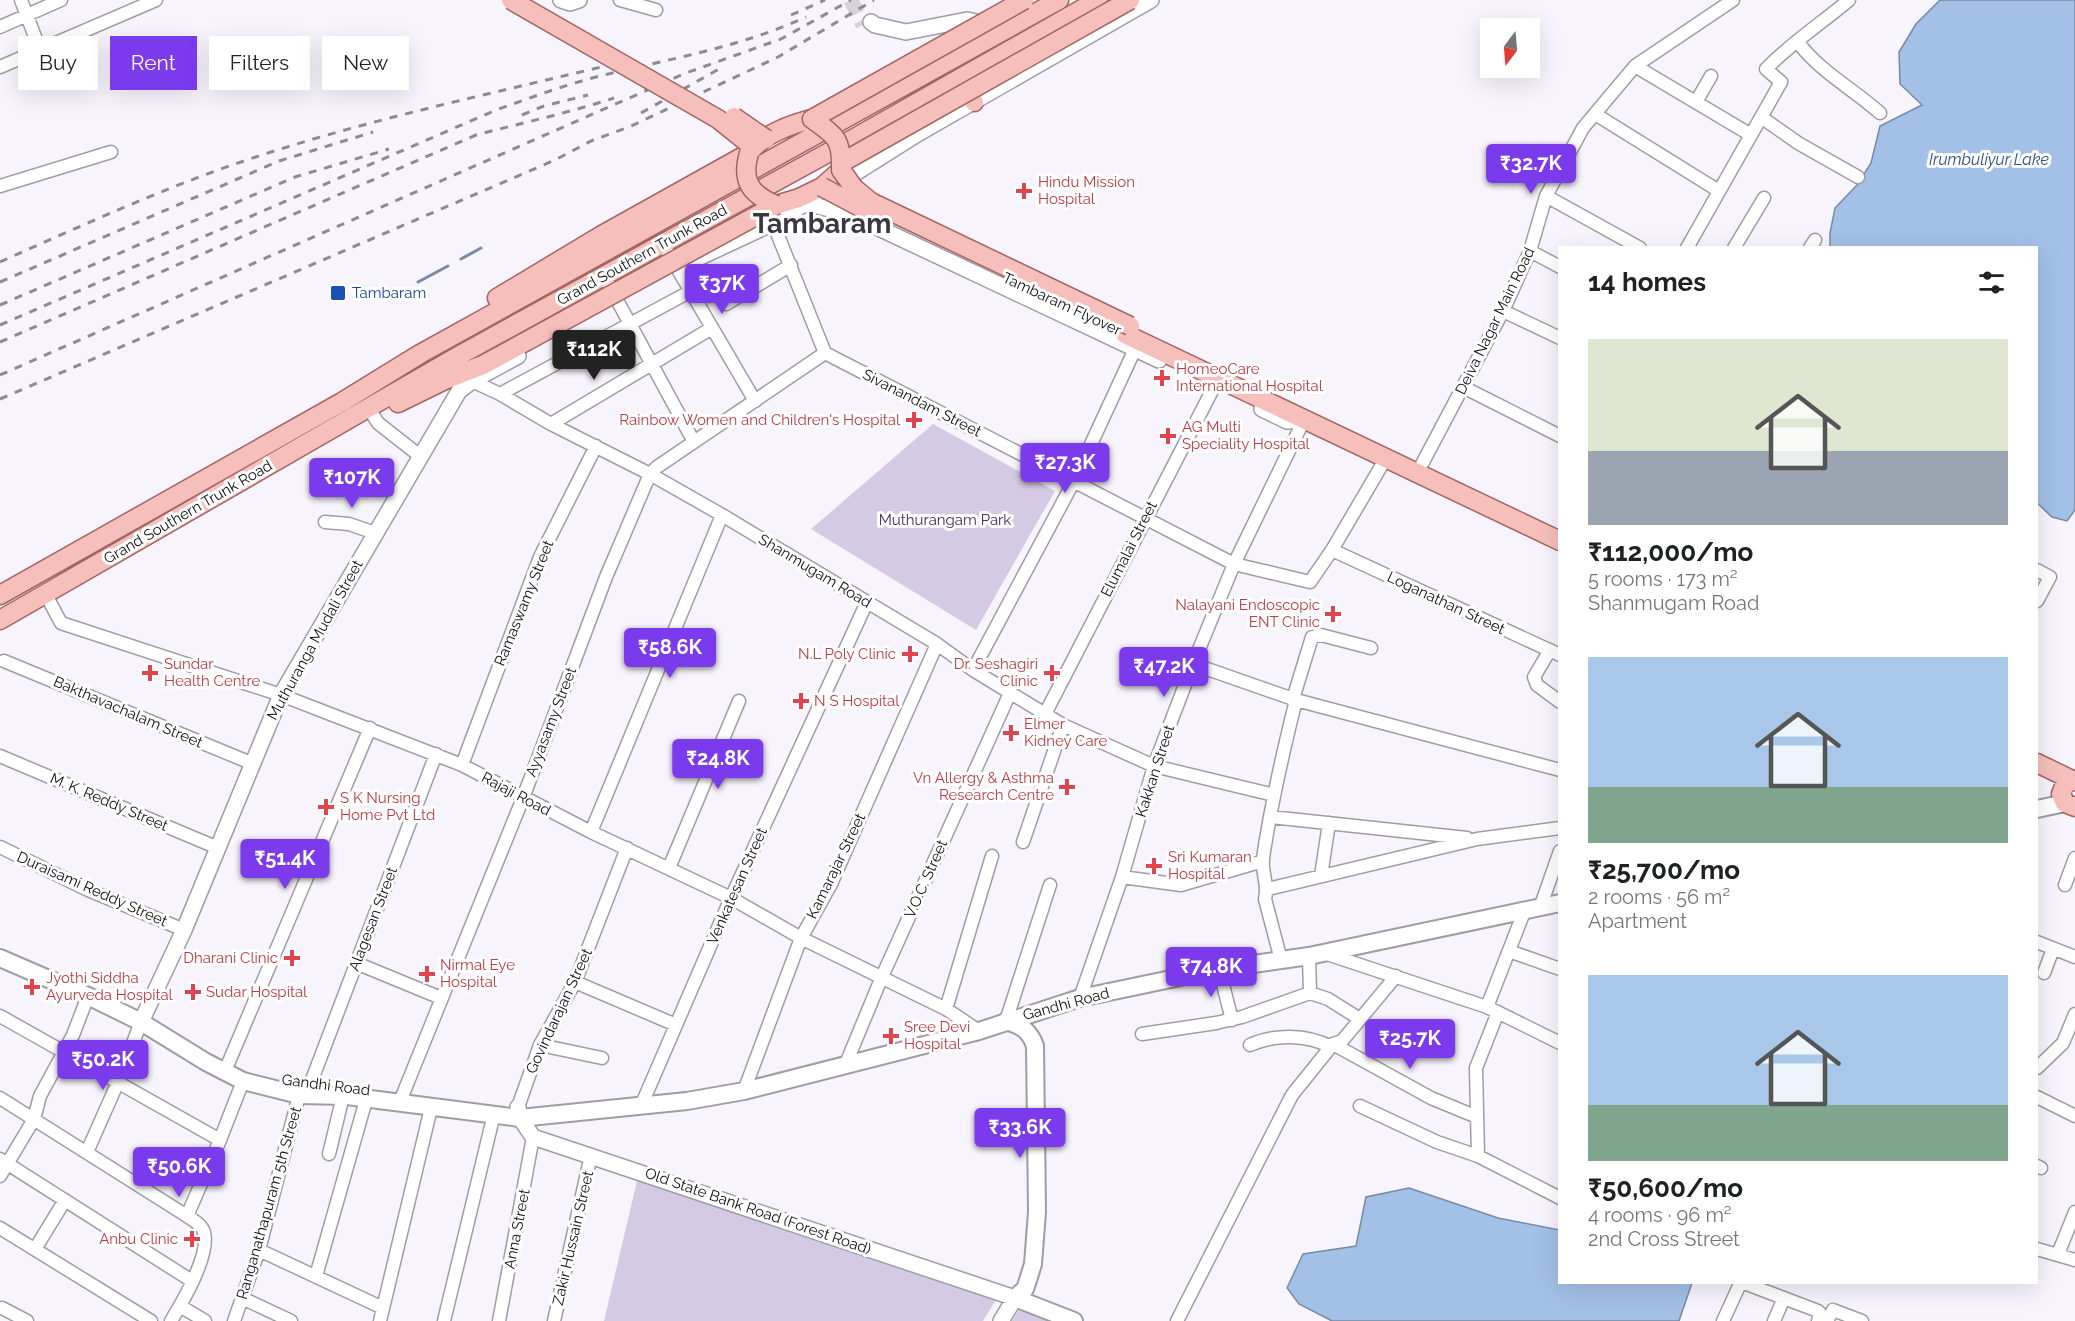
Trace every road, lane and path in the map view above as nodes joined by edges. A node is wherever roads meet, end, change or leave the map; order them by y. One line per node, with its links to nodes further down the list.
1 (21, 0): 17 (street)
2 (61, 0): 17 (street)
3 (156, 0): 20 (street)
4 (511, 0): 37 (main road, bridge)
5 (532, 0): 37 (main road, bridge)
6 (561, 0): 7 (street)
7 (579, 0)
8 (620, 0): 16 (street)
9 (1024, 0): 35 (main road, bridge)
10 (1059, 0): 21 (main road, Grand Southern Trunk Road)
11 (1098, 0): 24 (main road, Grand Southern Trunk Road)
12 (1130, 0): 39 (main road, bridge)
13 (1151, 0): 30 (street, Muthuranga Mudali Street)
14 (1733, 0): 26 (street, Deiva Nagar Main Road)
15 (1849, 0): 22 (street)
16 (656, 10)
17 (27, 15): 18 (street); 19 (street)
18 (0, 27)
19 (35, 36)
20 (72, 36)
21 (994, 36): 23 (main road, Grand Southern Trunk Road); 23 (street); 24 (street)
22 (1797, 41): 32 (street); 34 (street)
23 (978, 46): 66 (main road, Grand Southern Trunk Road)
24 (1005, 54): 29 (main road, Grand Southern Trunk Road)
25 (18, 59): 27 (street)
26 (1635, 66): 31 (street); 33 (street, Deiva Nagar Main Road)
27 (0, 67)
28 (1711, 76): 31 (street)
29 (959, 80): 30 (main road); 48 (main road, Grand Southern Trunk Road)
30 (974, 102): 46 (street, Muthuranga Mudali Street)
31 (1696, 102): 36 (street)
32 (1880, 113)
33 (1595, 114): 43 (street); 44 (street, Deiva Nagar Main Road)
34 (1761, 117): 36 (street); 40 (street)
35 (812, 119): 37 (main road); 39 (main road, bridge)
36 (1751, 135): 43 (street)
37 (756, 146): 47 (main road, bridge); 66 (main road)
38 (111, 152): 41 (street)
39 (841, 166): 42 (main road); 73 (main road, Tambaram Flyover, bridge)
40 (1858, 177)
41 (0, 186)
42 (822, 187): 47 (main road); 73 (main road, Tambaram Flyover, bridge)
43 (1719, 190): 50 (street)
44 (1546, 196): 49 (street); 52 (street, Deiva Nagar Main Road)
45 (1764, 198): 51 (street)
46 (806, 203): 47 (street, Muthuranga Mudali Street); 64 (street)
47 (775, 214): 53 (street); 55 (street, Muthuranga Mudali Street); 74 (main road, bridge)
48 (663, 244): 55 (street); 56 (main road, Grand Southern Trunk Road)
49 (1636, 246)
50 (1688, 246)
51 (1735, 246)
52 (1530, 252): 54 (street); 60 (street, Deiva Nagar Main Road)
53 (791, 265): 59 (street); 65 (street)
54 (1558, 266)
55 (677, 267): 57 (street); 58 (street, Muthuranga Mudali Street)
56 (604, 276): 58 (street); 74 (main road, Grand Southern Trunk Road)
57 (691, 291): 61 (street); 62 (street)
58 (618, 301): 61 (street); 68 (street, Muthuranga Mudali Street)
59 (726, 304)
60 (1503, 311): 63 (street); 70 (street, Deiva Nagar Main Road)
61 (630, 323): 67 (street); 71 (street)
62 (712, 328): 67 (street); 72 (street)
63 (1558, 337)
64 (1135, 349): 69 (street); 83 (street)
65 (825, 353): 72 (street); 83 (street, Sivanandam Street)
66 (420, 354): 96 (main road, Grand Southern Trunk Road)
67 (653, 364): 75 (street); 77 (street)
68 (472, 381): 71 (street, Shanmugam Road); 79 (street, Muthuranga Mudali Street)
69 (1215, 385): 73 (street); 85 (street, Elumalai Street)
70 (1463, 387): 76 (street); 81 (street, Deiva Nagar Main Road)
71 (500, 394): 75 (street, Shanmugam Road)
72 (755, 401): 77 (street)
73 (1300, 412): 80 (main road); 81 (main road); 91 (street, Kakkan Street)
74 (368, 413): 79 (street); 95 (main road, Grand Southern Trunk Road)
75 (551, 424): 78 (street, Shanmugam Road)
76 (1558, 435)
77 (694, 442): 82 (street)
78 (596, 446): 82 (street, Shanmugam Road); 118 (street, Ramaswamy Street)
79 (420, 456): 88 (street, Muthuranga Mudali Street)
80 (1386, 458): 89 (main road); 90 (street, Sivanandam Street)
81 (1422, 464): 87 (main road)
82 (650, 474): 84 (street, Shanmugam Road); 124 (street, Ayyasamy Street)
83 (1074, 481): 85 (street, Sivanandam Street); 105 (street)
84 (722, 515): 98 (street, Shanmugam Road); 130 (street)
85 (1145, 518): 91 (street, Sivanandam Street); 111 (street, Elumalai Street)
86 (325, 522): 88 (street)
87 (1558, 530)
88 (375, 533): 107 (street, Muthuranga Mudali Street)
89 (1558, 540)
90 (1332, 550): 91 (street, Sivanandam Street); 102 (street, Loganathan Street)
91 (1234, 564): 104 (street, Kakkan Street)
92 (2038, 571): 94 (street)
93 (2063, 573): 94 (street)
94 (2050, 577): 97 (street)
95 (45, 593): 99 (main road, Grand Southern Trunk Road); 107 (street, Rajaji Road)
96 (0, 595)
97 (2038, 599)
98 (867, 602): 100 (street, Shanmugam Road); 146 (street, Venkatesan Street)
99 (0, 620)
100 (937, 644): 105 (street, Shanmugam Road); 150 (street, Kamarajar Street)
101 (1371, 648): 108 (street)
102 (1555, 652): 110 (street)
103 (4, 661): 116 (street, Bakthavachalam Street)
104 (1193, 664): 108 (street); 119 (street, Kakkan Street)
105 (973, 670): 106 (street, Shanmugam Road)
106 (1010, 693): 111 (street, Shanmugam Road); 164 (street, V.O.C. Street)
107 (281, 695): 113 (street, Rajaji Road); 116 (street, Muthuranga Mudali Street)
108 (1294, 699): 120 (street); 123 (street)
109 (739, 701): 140 (street)
110 (1558, 701)
111 (1044, 714): 112 (street, Shanmugam Road)
112 (1063, 725): 119 (street, Shanmugam Road); 132 (street)
113 (370, 728): 114 (street, Rajaji Road); 189 (street)
114 (436, 754): 118 (street, Rajaji Road); 159 (street, Alagesan Street)
115 (0, 756): 134 (street, M. K. Reddy Street)
116 (251, 764): 134 (street, Muthuranga Mudali Street)
117 (2038, 764): 122 (main road)
118 (462, 765): 124 (street, Rajaji Road)
119 (1154, 766): 123 (street, Shanmugam Road); 142 (street, Kakkan Street)
120 (1558, 769)
121 (2038, 774): 122 (main road)
122 (2069, 789): 125 (main road); 126 (main road)
123 (1274, 795): 127 (street)
124 (523, 798): 130 (street, Rajaji Road); 168 (street, Ayyasamy Street)
125 (2038, 801)
126 (2038, 809)
127 (1271, 817): 128 (street); 139 (street)
128 (1329, 823): 131 (street); 141 (street)
129 (1558, 828): 131 (street)
130 (591, 832): 135 (street, Rajaji Road)
131 (1477, 839): 141 (street)
132 (1023, 842)
133 (0, 847): 149 (street, Duraisami Reddy Street)
134 (218, 848): 149 (street, Muthuranga Mudali Street)
135 (627, 848): 140 (street, Rajaji Road); 165 (street, Govindarajan Street)
136 (1558, 855): 148 (street)
137 (992, 856): 170 (street)
138 (2075, 858): 144 (street)
139 (1263, 861): 142 (street); 145 (street)
140 (669, 868): 146 (street, Rajaji Road)
141 (1321, 876): 145 (street)
142 (1122, 877): 169 (street, Kakkan Street)
143 (1050, 885): 177 (street)
144 (2065, 885)
145 (1268, 889): 158 (street)
146 (731, 898): 150 (street, Rajaji Road); 178 (street, Venkatesan Street)
147 (1558, 904): 148 (main road, Gandhi Road)
148 (1532, 910): 154 (street); 155 (main road, Gandhi Road)
149 (184, 930): 174 (street, Muthuranga Mudali Street)
150 (801, 938): 164 (street, Rajaji Road); 195 (street, Kamarajar Street)
151 (2038, 942): 153 (street)
152 (0, 946): 174 (main road, Gandhi Road)
153 (2053, 949): 156 (street); 162 (street)
154 (1509, 951): 160 (street); 171 (street)
155 (1316, 954): 158 (main road, Gandhi Road); 163 (street); 166 (street)
156 (2075, 957)
157 (0, 958): 167 (main road, Gandhi Road)
158 (1281, 960): 161 (main road, Gandhi Road)
159 (356, 963): 168 (street); 194 (street, Alagesan Street)
160 (1558, 968)
161 (1219, 969): 169 (main road, Gandhi Road); 176 (street)
162 (2044, 973)
163 (1396, 976): 171 (street); 175 (street)
164 (881, 979): 170 (street, Rajaji Road); 190 (street, V.O.C. Street)
165 (575, 982): 178 (street); 183 (street, Govindarajan Street)
166 (1310, 993): 175 (street); 176 (street)
167 (88, 996): 174 (main road, Gandhi Road); 187 (street)
168 (441, 998): 199 (street, Ayyasamy Street)
169 (1080, 998): 177 (main road, Gandhi Road)
170 (946, 1009): 179 (street, Rajaji Road)
171 (1492, 1009): 181 (street); 207 (street)
172 (2075, 1014): 182 (street)
173 (0, 1016): 187 (street)
174 (143, 1018): 189 (main road, Gandhi Road); 192 (main road, Gandhi Road); 193 (street)
175 (1360, 1019): 185 (street)
176 (1232, 1020): 180 (street)
177 (1006, 1021): 179 (main road, Gandhi Road); 230 (main road)
178 (676, 1025): 201 (street, Venkatesan Street)
179 (979, 1030): 190 (main road, Gandhi Road)
180 (1142, 1034)
181 (1558, 1042)
182 (2063, 1043): 186 (street); 191 (street)
183 (540, 1045): 188 (street); 204 (street, Govindarajan Street)
184 (1250, 1045): 185 (street)
185 (1332, 1046): 207 (street); 247 (street)
186 (2075, 1048)
187 (63, 1051): 193 (street); 208 (street)
188 (602, 1059)
189 (228, 1064): 194 (main road, Gandhi Road)
190 (845, 1066): 195 (main road, Gandhi Road)
191 (2038, 1067)
192 (243, 1081): 194 (main road, Gandhi Road); 210 (street)
193 (118, 1082): 210 (street); 211 (street)
194 (304, 1088): 196 (main road, Gandhi Road); 199 (main road, Gandhi Road); 224 (street, Ranganathapuram 5th Street)
195 (744, 1091): 201 (main road, Gandhi Road)
196 (343, 1096): 200 (main road, Gandhi Road); 212 (street)
197 (0, 1098): 208 (street)
198 (2038, 1098): 206 (street)
199 (400, 1099): 200 (main road, Gandhi Road); 203 (main road, Gandhi Road); 204 (main road, Gandhi Road)
200 (366, 1100): 227 (street)
201 (641, 1106): 204 (main road, Gandhi Road)
202 (1360, 1106): 214 (street)
203 (431, 1108): 205 (main road, Gandhi Road); 234 (street)
204 (519, 1113): 205 (main road, Gandhi Road); 209 (street)
205 (494, 1114): 242 (street)
206 (2075, 1116)
207 (1477, 1117): 214 (street)
208 (34, 1119): 211 (street); 215 (street)
209 (533, 1137): 213 (street, Old State Bank Road (Forest Road)); 243 (street, Anna Street)
210 (220, 1140): 220 (street)
211 (87, 1152): 220 (street)
212 (329, 1154)
213 (591, 1155): 230 (street, Old State Bank Road (Forest Road)); 244 (street, Zakir Hussain Street)
214 (1478, 1155): 217 (street)
215 (4, 1162): 216 (street); 218 (street)
216 (0, 1176)
217 (1558, 1197)
218 (65, 1200): 222 (street); 228 (street)
219 (2075, 1212): 225 (street)
220 (187, 1216): 228 (street)
221 (0, 1228): 222 (street)
222 (34, 1249): 236 (street)
223 (2038, 1249): 225 (street)
224 (259, 1250): 227 (street); 229 (street, Ranganathapuram 5th Street)
225 (2058, 1254): 226 (street)
226 (2075, 1260)
227 (316, 1276): 234 (street)
228 (192, 1281): 232 (street)
229 (242, 1298): 239 (street, Ranganathapuram 5th Street); 240 (street)
230 (1015, 1298): 245 (street); 246 (main road)
231 (1784, 1298): 248 (street); 249 (street); 250 (street)
232 (180, 1306): 237 (street); 238 (street)
233 (2, 1308): 235 (street)
234 (383, 1308): 241 (street)
235 (27, 1321)
236 (151, 1321)
237 (171, 1321)
238 (205, 1321)
239 (234, 1321)
240 (291, 1321)
241 (380, 1321)
242 (444, 1321)
243 (499, 1321)
244 (554, 1321)
245 (1001, 1321)
246 (1074, 1321)
247 (1177, 1321)
248 (1724, 1321)
249 (1774, 1321)
250 (1818, 1321)
251 (1827, 1321): 252 (street)
252 (1862, 1321)

